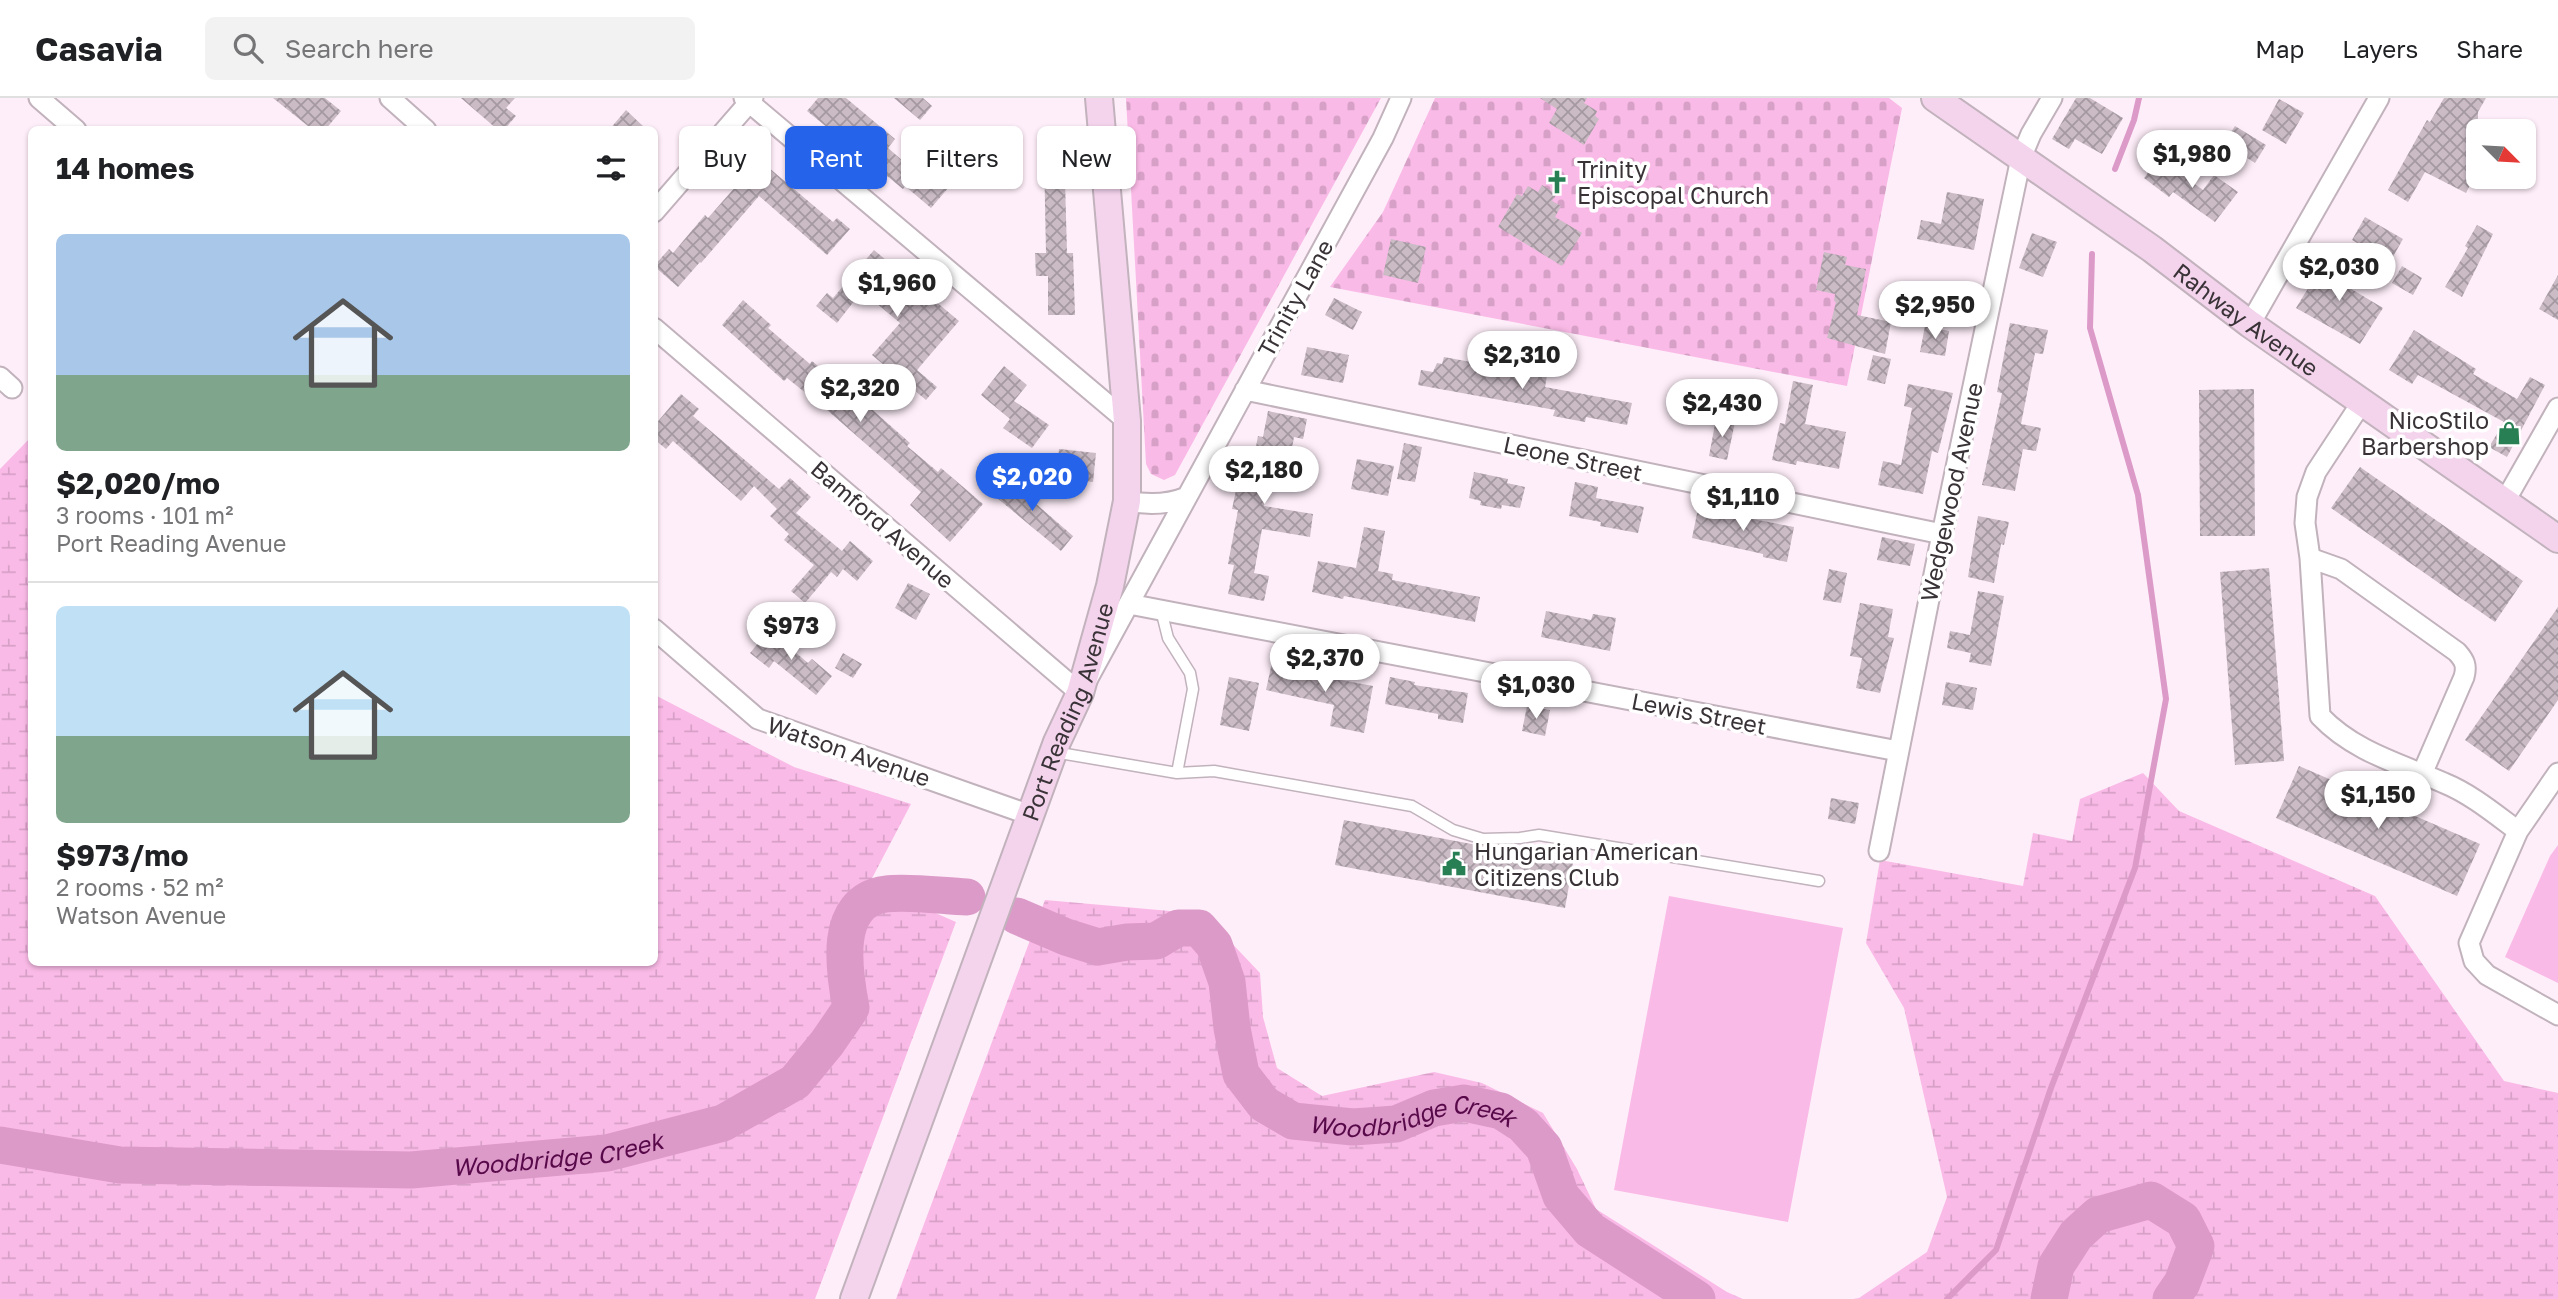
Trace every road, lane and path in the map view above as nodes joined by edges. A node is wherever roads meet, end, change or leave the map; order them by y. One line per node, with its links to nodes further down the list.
1 (39, 98): 9 (street)
2 (390, 98): 10 (street)
3 (1099, 98): 18 (main road, Port Reading Avenue)
4 (1401, 98): 15 (street, Trinity Lane)
5 (1935, 98): 11 (main road, Rahway Avenue)
6 (2052, 98): 11 (street, Wedgewood Avenue)
7 (2379, 98): 13 (street)
8 (749, 99): 12 (street); 18 (street)
9 (71, 126)
10 (422, 126)
11 (2021, 158): 13 (main road, Rahway Avenue); 22 (street, Wedgewood Avenue)
12 (658, 207)
13 (2250, 324): 16 (main road, Rahway Avenue)
14 (658, 331): 28 (street, Bamford Avenue)
15 (1245, 390): 19 (street, Trinity Lane); 22 (street, Leone Street)
16 (2362, 401): 21 (main road, Rahway Avenue); 24 (street)
17 (2558, 408): 21 (street)
18 (1127, 421): 20 (main road, Port Reading Avenue)
19 (1187, 497): 20 (street); 25 (street, Trinity Lane)
20 (1127, 501): 28 (main road, Port Reading Avenue)
21 (2505, 501): 23 (main road, Rahway Avenue)
22 (1942, 534): 29 (street, Wedgewood Avenue)
23 (2558, 538)
24 (2311, 558): 33 (street); 33 (street)
25 (1129, 604): 26 (street, Lewis Street); 28 (street, Trinity Lane)
26 (1161, 610): 29 (street, Lewis Street); 31 (lane)
27 (658, 632): 34 (street, Watson Avenue)
28 (1080, 693): 30 (main road, Port Reading Avenue)
29 (1898, 751): 36 (street, Wedgewood Avenue)
30 (1053, 752): 31 (lane); 34 (main road, Port Reading Avenue)
31 (1177, 773): 37 (lane)
32 (2558, 773): 35 (street)
33 (2422, 775): 35 (street)
34 (1030, 815): 39 (main road, Port Reading Avenue)
35 (2518, 831): 38 (street)
36 (1879, 851)
37 (1819, 881)
38 (2558, 1014)
39 (854, 1299)

